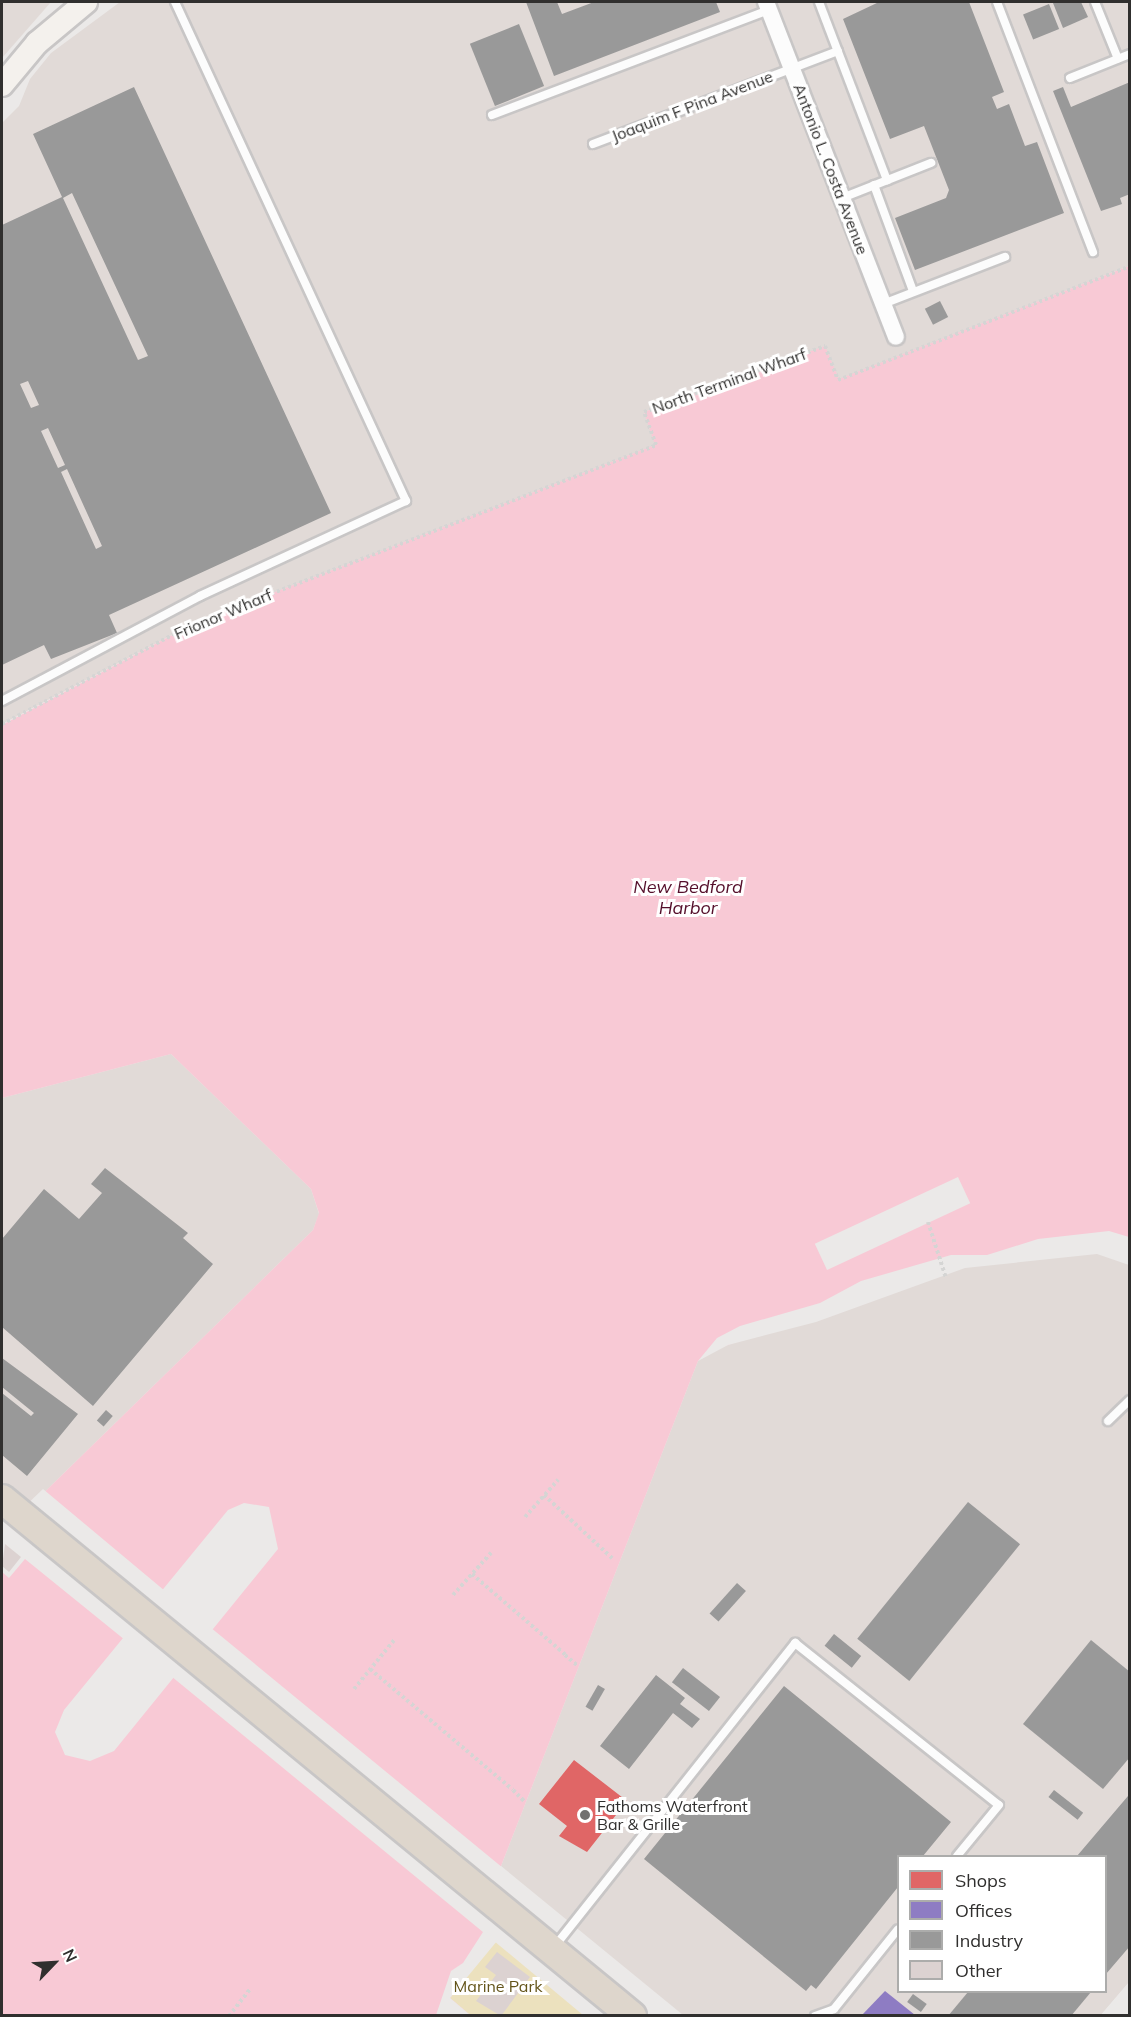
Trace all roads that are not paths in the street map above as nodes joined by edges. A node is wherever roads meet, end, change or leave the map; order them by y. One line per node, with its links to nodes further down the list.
1 (86, 2): 12 (street)
2 (175, 2): 24 (lane)
3 (819, 2): 7 (lane)
4 (997, 2): 19 (lane)
5 (1097, 2): 9 (lane)
6 (767, 6): 10 (street, Antonio L. Costa Avenue); 13 (lane)
7 (838, 51): 10 (lane, Joaquim F Pina Avenue); 16 (lane)
8 (1130, 54): 9 (lane)
9 (1118, 59): 11 (lane)
10 (792, 68): 14 (lane, Joaquim F Pina Avenue); 18 (street, Antonio L. Costa Avenue)
11 (1070, 78)
12 (2, 85)
13 (492, 115)
14 (593, 144)
15 (931, 163): 16 (lane)
16 (887, 180): 17 (lane)
17 (874, 185): 18 (lane); 21 (lane)
18 (842, 198): 22 (street, Antonio L. Costa Avenue)
19 (1093, 252)
20 (1005, 257): 21 (lane)
21 (913, 291): 22 (lane)
22 (883, 303): 23 (street, Antonio L. Costa Avenue)
23 (896, 337)
24 (2, 701)
25 (1130, 1400): 26 (lane)
26 (1108, 1420)
27 (2, 1499): 30 (highway)
28 (959, 1855): 30 (lane)
29 (897, 1930): 32 (lane)
30 (548, 1946): 31 (highway)
31 (632, 2016)
32 (815, 2016)

